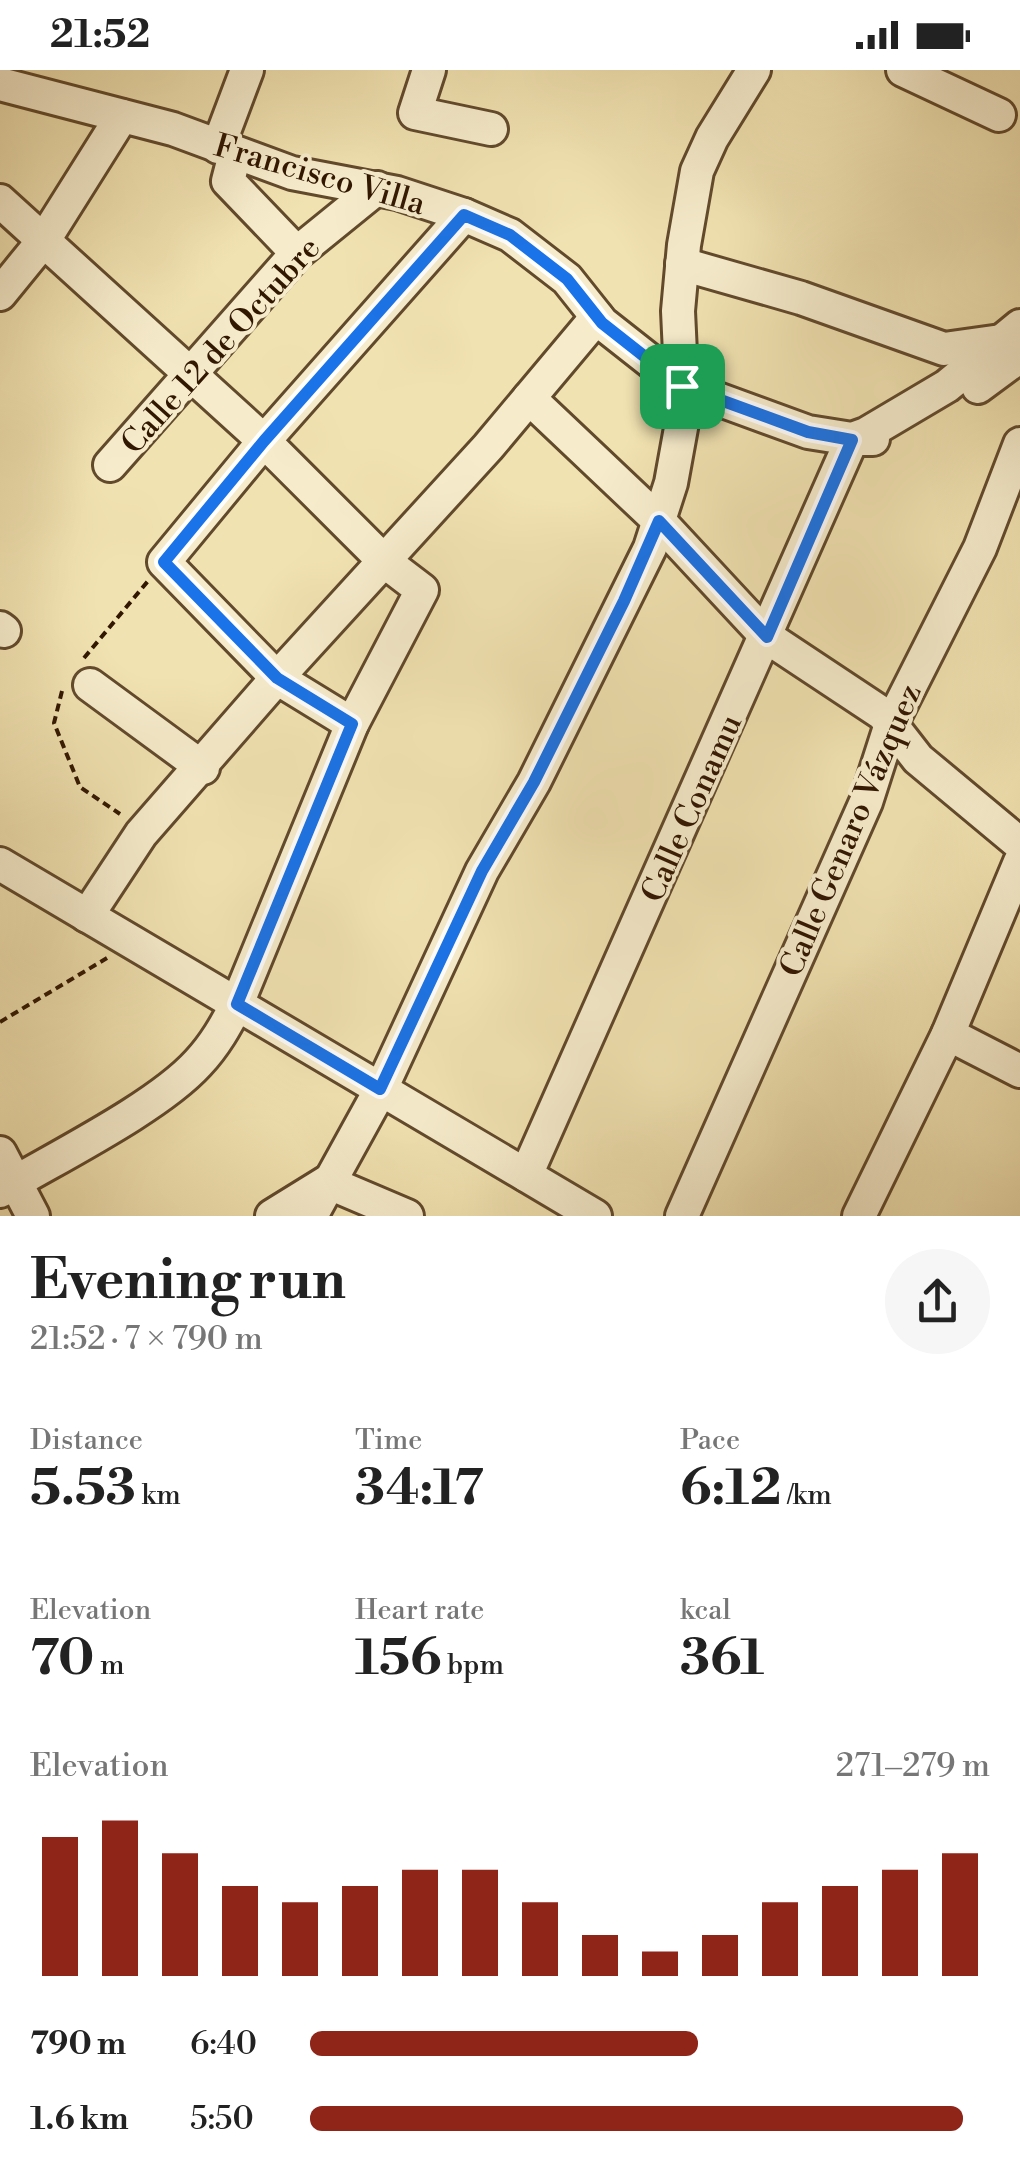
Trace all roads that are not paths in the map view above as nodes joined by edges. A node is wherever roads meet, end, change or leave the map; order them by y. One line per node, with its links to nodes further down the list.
1 (247, 70): 9 (street)
2 (428, 70): 8 (street)
3 (754, 70): 15 (street)
4 (903, 70): 6 (street)
5 (3, 80): 7 (street, Francisco Villa)
6 (1000, 115)
7 (122, 116): 9 (street, Francisco Villa); 13 (street)
8 (491, 129)
9 (226, 151): 10 (street, Francisco Villa); 14 (street)
10 (377, 188): 12 (street, Francisco Villa); 14 (street, Calle 12 de Octubre)
11 (0, 201): 13 (street)
12 (464, 215): 17 (street, Francisco Villa); 23 (street)
13 (44, 240): 16 (street); 19 (street)
14 (297, 253): 19 (street, Calle 12 de Octubre)
15 (682, 264): 18 (street); 20 (street)
16 (0, 294)
17 (597, 317): 20 (street, Francisco Villa); 21 (street)
18 (1014, 341): 22 (street)
19 (190, 376): 23 (street); 25 (street, Calle 12 de Octubre)
20 (682, 386): 22 (street, Francisco Villa); 26 (street)
21 (529, 398): 26 (street); 27 (street)
22 (852, 440): 28 (street, Calle Conamu)
23 (264, 441): 27 (street); 30 (street)
24 (1020, 444): 32 (street, Calle Genaro Vázquez)
25 (110, 464)
26 (659, 521): 28 (street); 41 (street)
27 (384, 561): 30 (street); 31 (street)
28 (767, 637): 32 (street); 43 (street, Calle Conamu)
29 (78, 678): 33 (street)
30 (277, 678): 31 (street); 33 (street)
31 (352, 724): 38 (street)
32 (891, 724): 34 (street); 50 (street, Calle Genaro Vázquez)
33 (202, 768): 37 (street)
34 (1020, 844)
35 (1020, 862): 39 (street)
36 (0, 864): 37 (street)
37 (87, 916): 38 (street)
38 (237, 1004): 41 (street); 42 (street)
39 (948, 1034): 40 (street); 51 (street)
40 (1020, 1071)
41 (380, 1089): 43 (street); 44 (street)
42 (5, 1175): 45 (street)
43 (526, 1175): 49 (street)
44 (327, 1182): 46 (street); 47 (street); 48 (street)
45 (32, 1216)
46 (272, 1216)
47 (311, 1216)
48 (407, 1216)
49 (596, 1216)
50 (682, 1216)
51 (858, 1216)

